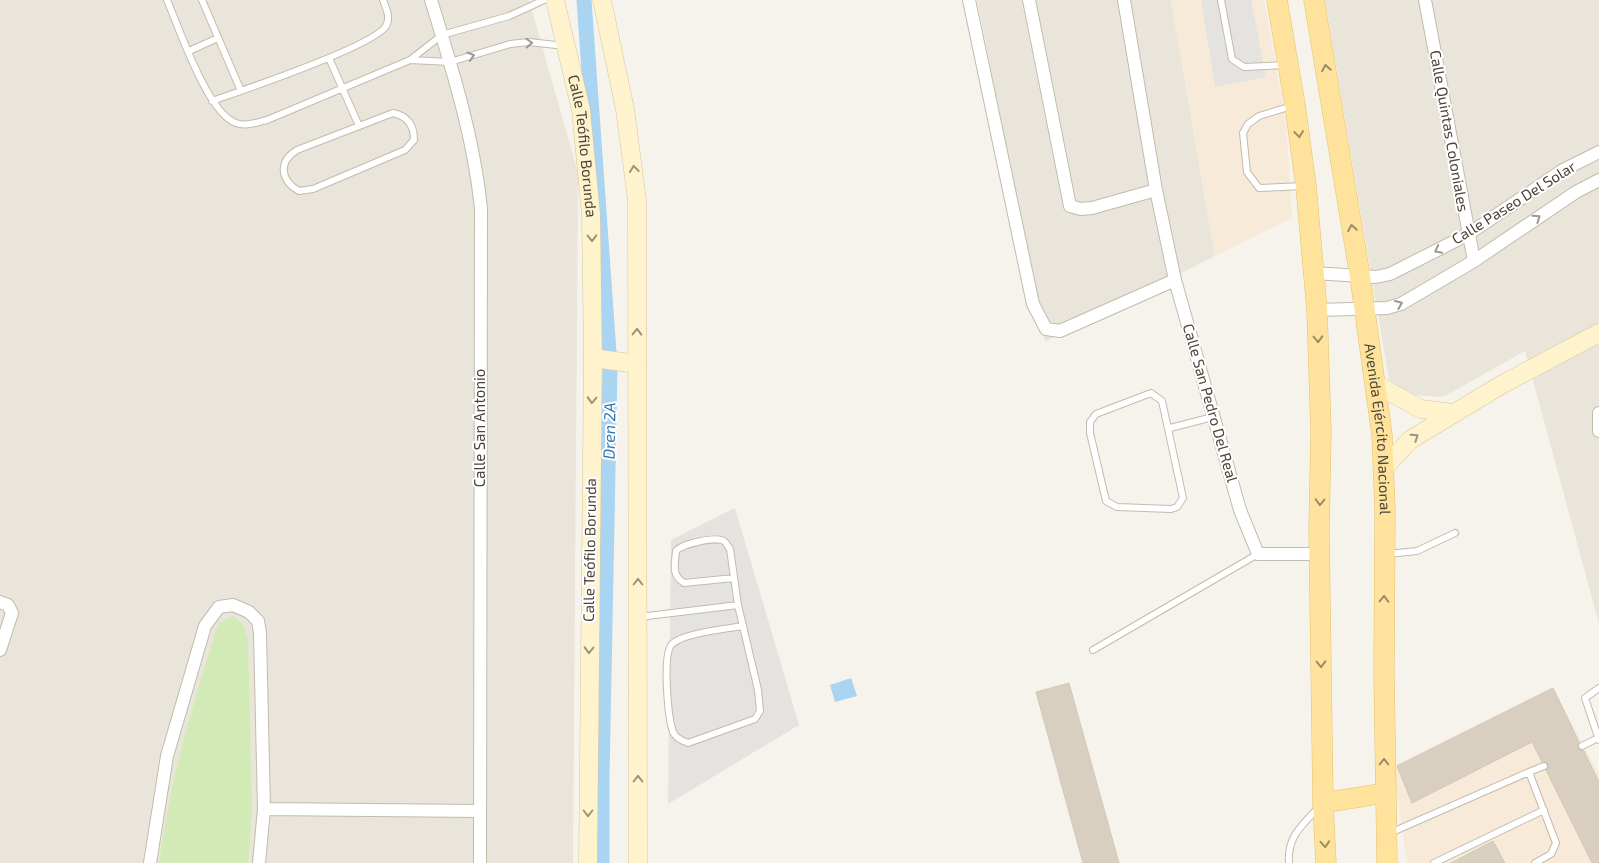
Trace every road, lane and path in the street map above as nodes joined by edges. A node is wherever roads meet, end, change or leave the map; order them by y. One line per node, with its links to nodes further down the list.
1 (167, 0): 18 (lane)
2 (202, 0): 16 (lane)
3 (383, 0): 19 (lane)
4 (431, 0): 15 (street, Calle San Antonio)
5 (544, 0): 15 (lane)
6 (555, 0): 17 (main road, Calle Teófilo Borunda)
7 (602, 0): 41 (main road, one-way to 7)
8 (969, 0): 36 (street)
9 (1029, 0): 31 (street)
10 (1124, 0): 31 (street, Calle San Pedro Del Real)
11 (1221, 0): 22 (lane)
12 (1277, 0): 22 (main road)
13 (1314, 0): 35 (main road, Avenida Ejército Nacional, one-way to 13)
14 (1425, 0): 32 (street, Calle Quintas Coloniales)
15 (442, 35): 20 (lane); 21 (street, Calle San Antonio)
16 (218, 38): 18 (lane); 24 (lane)
17 (566, 46): 21 (lane, one-way to 17); 40 (main road, Calle Teófilo Borunda, one-way to 40)
18 (188, 52): 25 (lane)
19 (329, 58): 23 (lane); 24 (lane)
20 (410, 60): 21 (lane); 23 (lane)
21 (450, 62): 69 (street, Calle San Antonio)
22 (1289, 65): 26 (main road)
23 (344, 89): 25 (lane); 27 (lane)
24 (241, 91): 25 (lane)
25 (212, 101)
26 (1295, 105): 30 (main road, one-way to 30); 30 (lane)
27 (359, 126): 27 (lane)
28 (1599, 152): 32 (street, Calle Paseo Del Solar)
29 (1599, 180): 33 (street, Calle Paseo Del Solar, one-way to 29)
30 (1306, 186): 34 (main road)
31 (1156, 190): 36 (street, Calle San Pedro Del Real)
32 (1467, 235): 33 (street, Calle Quintas Coloniales); 35 (street, Calle Paseo Del Solar, one-way to 35)
33 (1474, 261): 38 (street, Calle Paseo Del Solar, one-way to 33)
34 (1314, 273): 35 (street, Calle Paseo Del Solar); 37 (main road)
35 (1360, 276): 38 (main road, Avenida Ejército Nacional)
36 (1175, 280): 45 (street, Calle San Pedro Del Real)
37 (1316, 310): 38 (street, Calle Paseo Del Solar); 51 (main road, one-way to 51)
38 (1365, 310): 42 (main road, Avenida Ejército Nacional)
39 (1599, 333): 43 (main road)
40 (597, 358): 41 (main road); 74 (main road, Calle Teófilo Borunda, one-way to 74)
41 (632, 363): 56 (main road, one-way to 41)
42 (1375, 384): 43 (main road); 48 (main road, Avenida Ejército Nacional)
43 (1453, 413): 48 (main road, one-way to 43)
44 (1599, 413): 47 (street)
45 (1213, 417): 46 (lane); 50 (street, Calle San Pedro Del Real)
46 (1170, 428): 46 (lane)
47 (1599, 431)
48 (1383, 469): 52 (main road, Avenida Ejército Nacional)
49 (1455, 533): 52 (lane)
50 (1258, 554): 51 (street); 59 (lane)
51 (1320, 554): 66 (main road, one-way to 66)
52 (1385, 554): 65 (main road, Avenida Ejército Nacional, one-way to 52)
53 (734, 578): 53 (lane); 55 (lane)
54 (0, 602): 58 (street)
55 (738, 605): 56 (lane); 57 (lane)
56 (638, 618): 75 (main road, one-way to 56)
57 (743, 626): 57 (lane)
58 (0, 650)
59 (1093, 650)
60 (1599, 688): 61 (lane)
61 (1598, 739): 62 (lane)
62 (1582, 746)
63 (1544, 766): 64 (lane)
64 (1529, 772): 68 (lane); 70 (lane)
65 (1385, 793): 66 (main road); 70 (main road, Avenida Ejército Nacional)
66 (1323, 803): 76 (lane); 77 (main road, one-way to 77)
67 (264, 809): 69 (street); 71 (street); 72 (street)
68 (1544, 810): 79 (lane); 80 (lane)
69 (480, 811): 73 (street, Calle San Antonio)
70 (1387, 835): 78 (main road, Avenida Ejército Nacional)
71 (150, 863)
72 (259, 863)
73 (480, 863)
74 (588, 863)
75 (638, 863)
76 (1289, 863)
77 (1326, 863)
78 (1387, 863)
79 (1434, 863)
80 (1536, 863)

